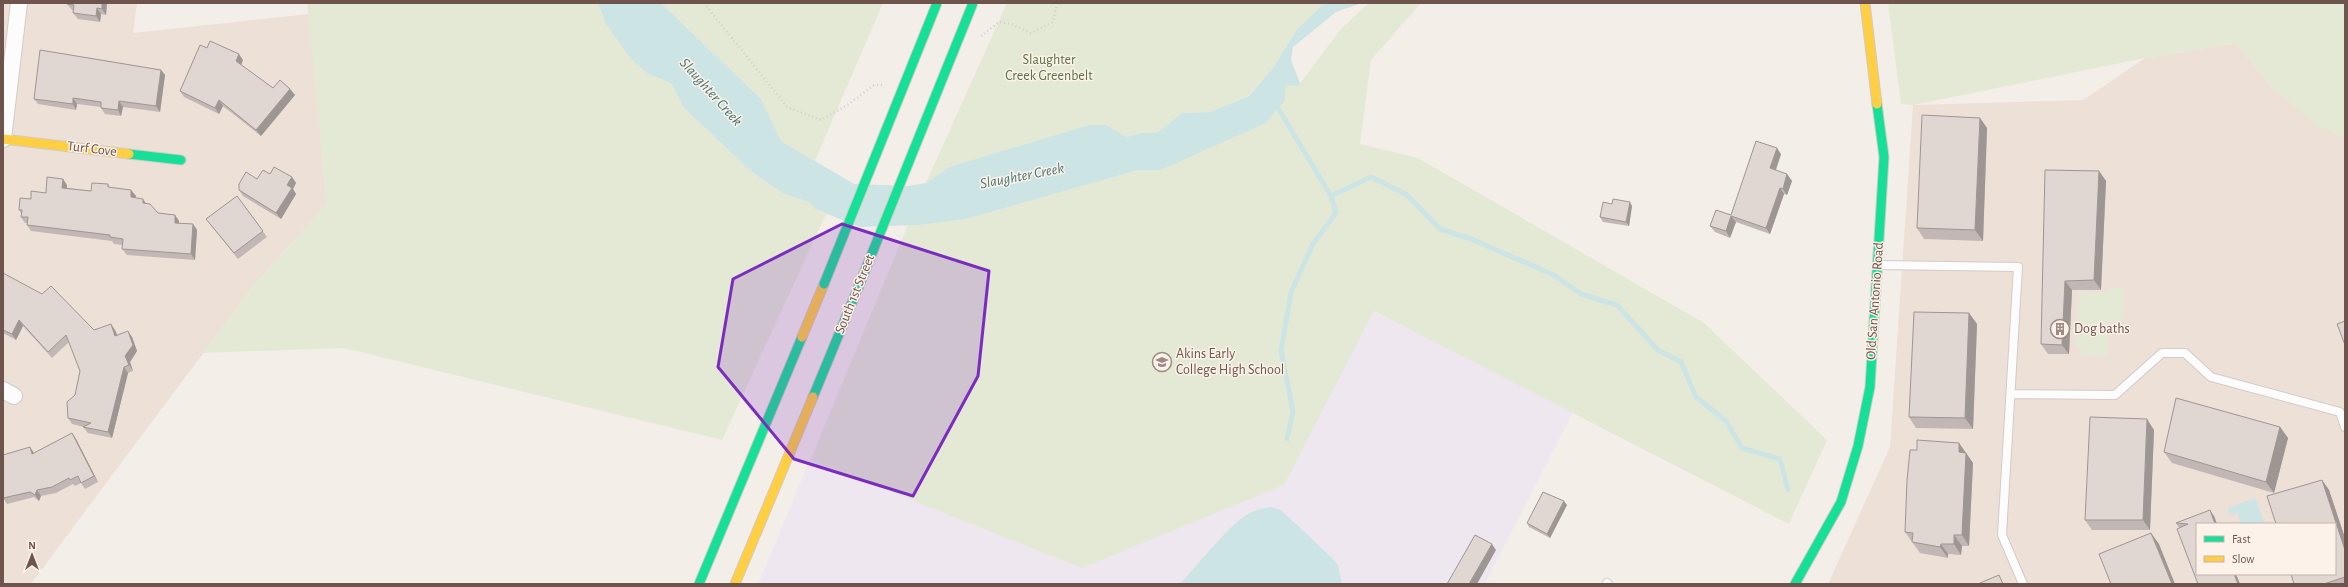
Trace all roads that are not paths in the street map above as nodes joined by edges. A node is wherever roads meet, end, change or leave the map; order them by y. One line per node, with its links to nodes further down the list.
1 (19, 3): 5 (street)
2 (937, 3): 10 (main road, bridge)
3 (973, 3): 11 (main road, South 1st Street, bridge)
4 (1865, 3): 7 (main road, Old San Antonio Road)
5 (3, 139): 6 (main road, Turf Cove)
6 (181, 160)
7 (1876, 266): 8 (lane); 12 (main road, Old San Antonio Road)
8 (2011, 394): 9 (lane); 13 (lane)
9 (2345, 427)
10 (699, 584)
11 (735, 584)
12 (1795, 584)
13 (2022, 584)

